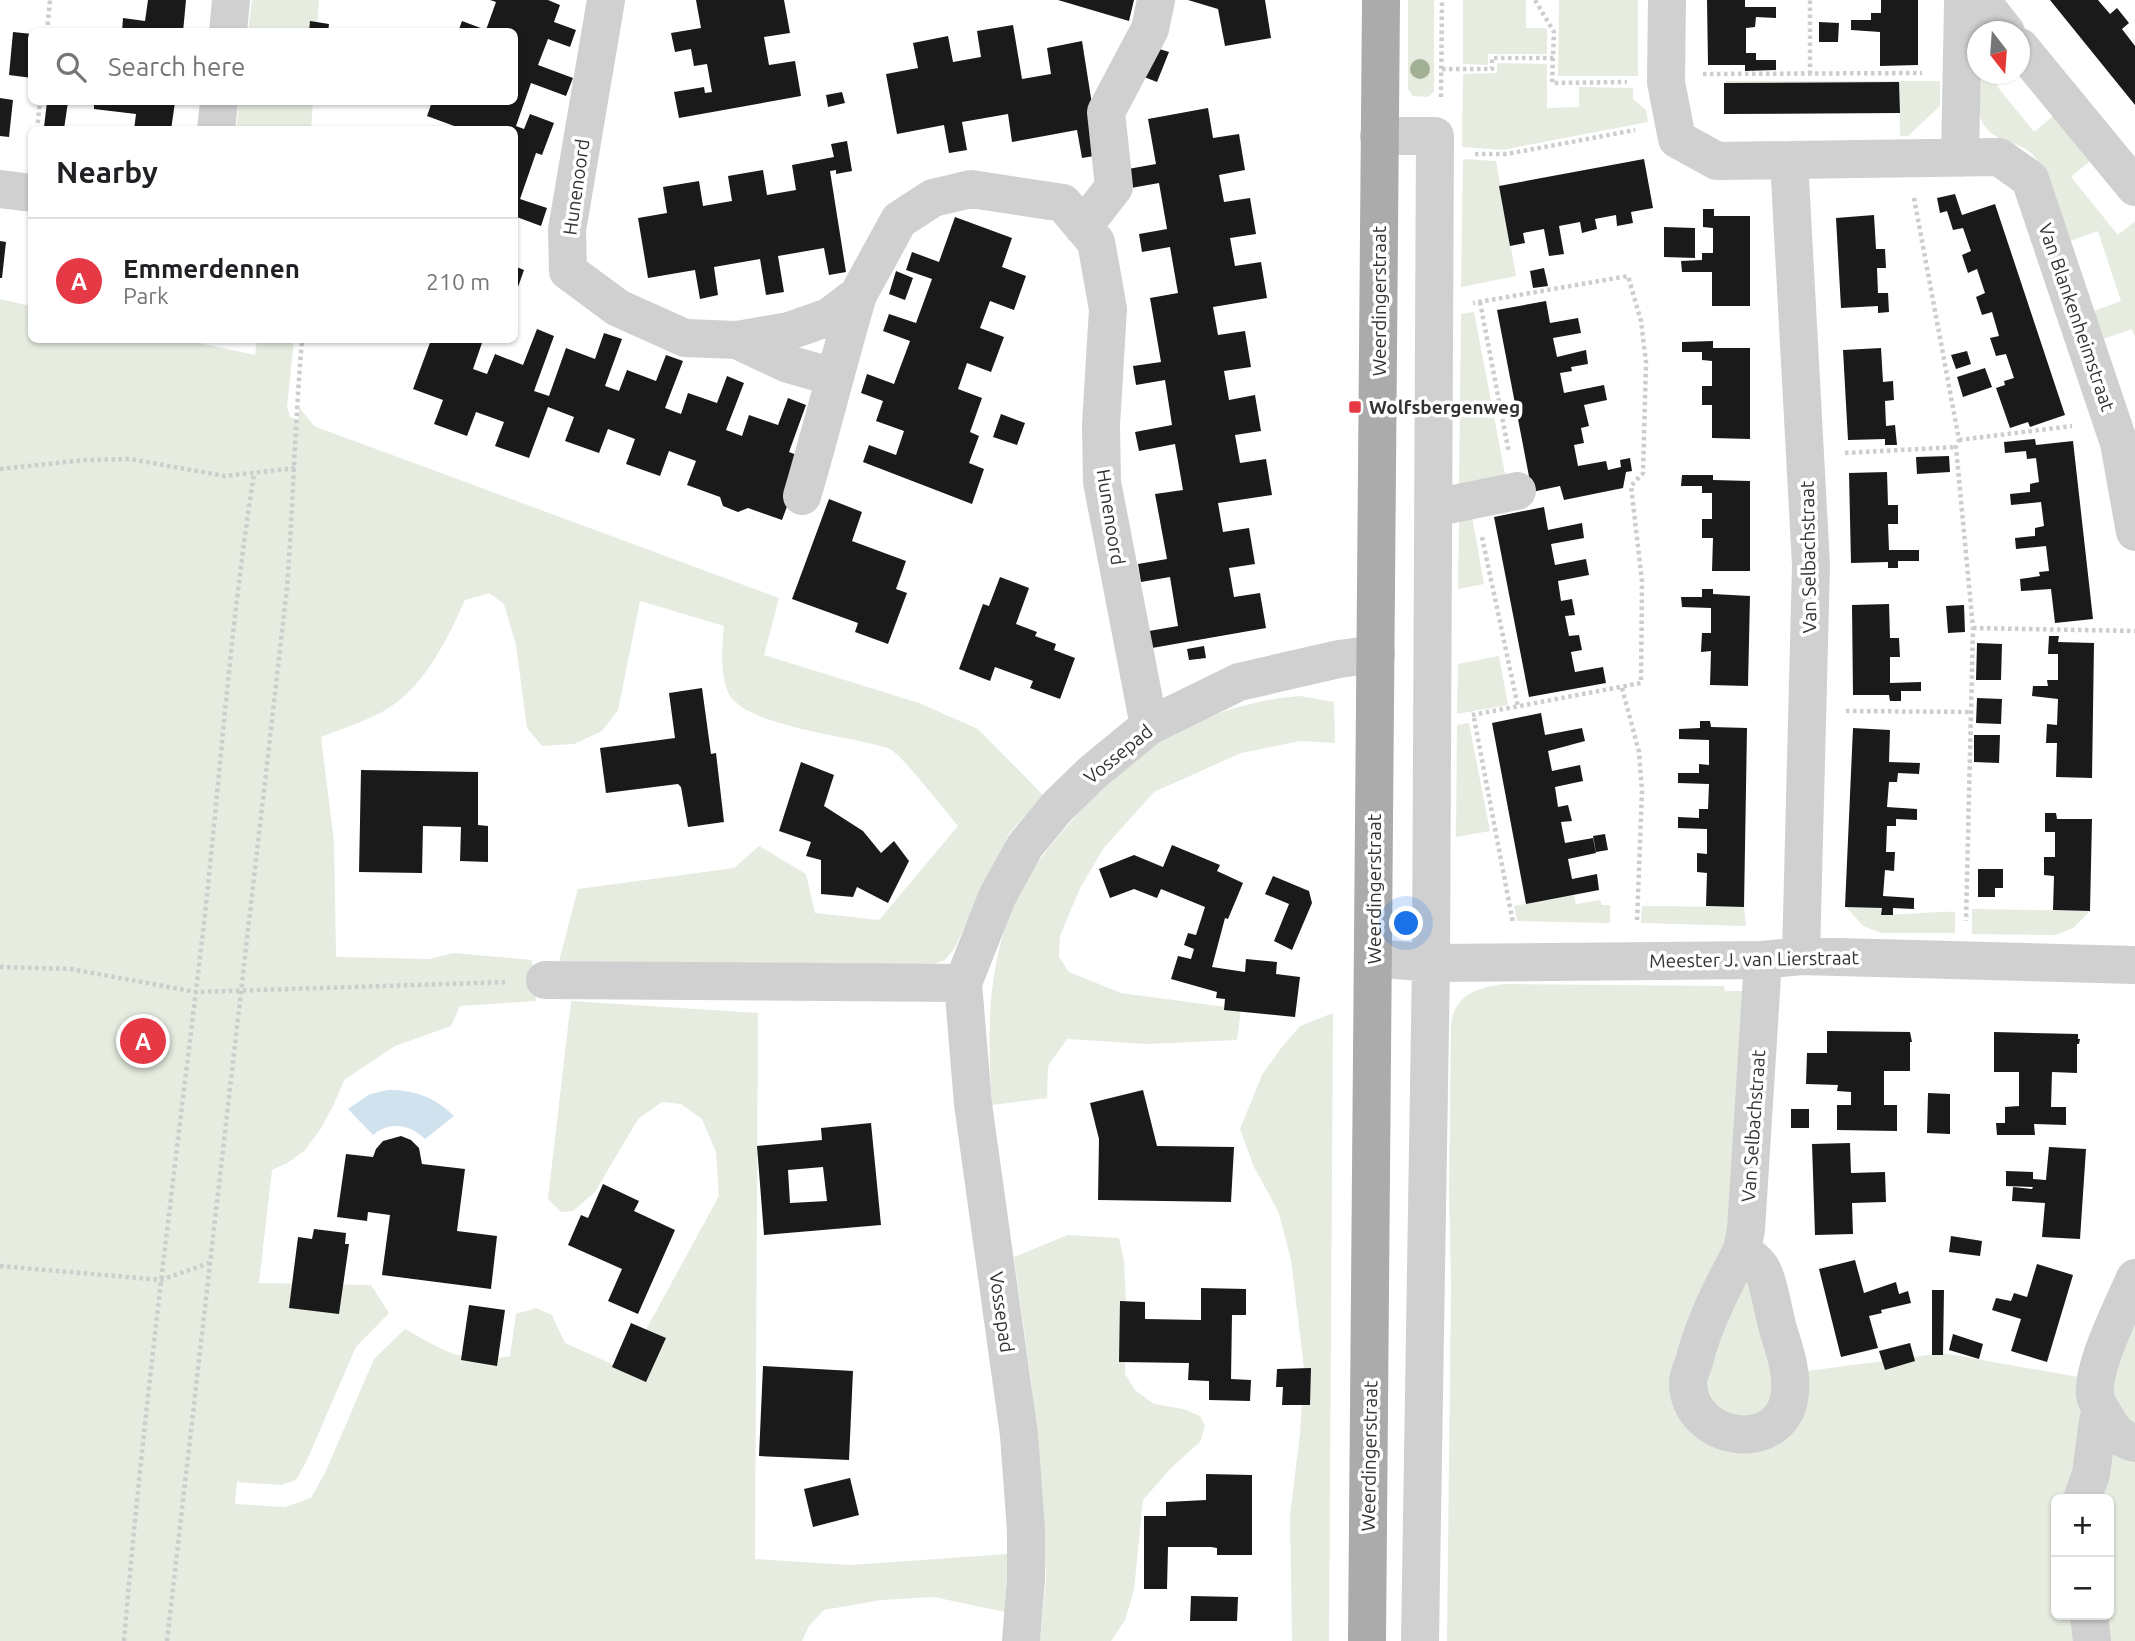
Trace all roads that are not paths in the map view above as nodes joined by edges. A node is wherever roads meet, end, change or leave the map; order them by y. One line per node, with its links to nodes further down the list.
1 (231, 0): 8 (street)
2 (606, 0): 20 (street, Hunenoord)
3 (1156, 0): 18 (street)
4 (1381, 0): 12 (main road, Weerdingerstraat)
5 (1667, 0): 14 (street)
6 (1963, 2): 7 (street); 13 (street)
7 (1997, 21)
8 (228, 28)
9 (2030, 59): 15 (street)
10 (219, 105): 11 (street)
11 (216, 126)
12 (1379, 136): 24 (street); 26 (main road, Weerdingerstraat)
13 (1960, 158): 14 (street); 25 (street, Van Blankenheimstraat)
14 (1789, 160): 29 (street, Van Selbachstraat)
15 (2135, 187)
16 (0, 189): 17 (street)
17 (28, 192)
18 (1083, 228): 19 (street, Hunenoord); 27 (street, Hunenoord)
19 (858, 295): 20 (street, Hunenoord); 21 (street)
20 (737, 340): 21 (street)
21 (834, 377): 23 (street)
22 (1517, 491): 24 (street)
23 (802, 496)
24 (1434, 508): 32 (street)
25 (2135, 532)
26 (1376, 654): 27 (street, Vossepad); 30 (main road, Weerdingerstraat)
27 (1149, 726): 36 (street, Vossepad)
28 (2135, 944): 33 (street)
29 (1801, 956): 31 (street, Meester J. van Lierstraat); 33 (street, Meester J. van Lierstraat)
30 (1374, 958): 32 (street, Meester J. van Lierstraat); 44 (main road, Weerdingerstraat)
31 (1763, 960): 32 (street, Meester J. van Lierstraat); 37 (street, Van Selbachstraat)
32 (1432, 963): 45 (street)
33 (2135, 965): 34 (street)
34 (2135, 976)
35 (545, 980): 36 (street)
36 (963, 983): 43 (street, Vossepad)
37 (1742, 1250)
38 (2135, 1278): 39 (street)
39 (2104, 1414): 40 (street); 41 (street)
40 (2135, 1443)
41 (2084, 1494)
42 (2090, 1620): 46 (street)
43 (1021, 1641)
44 (1367, 1641)
45 (1420, 1641)
46 (2092, 1641)

